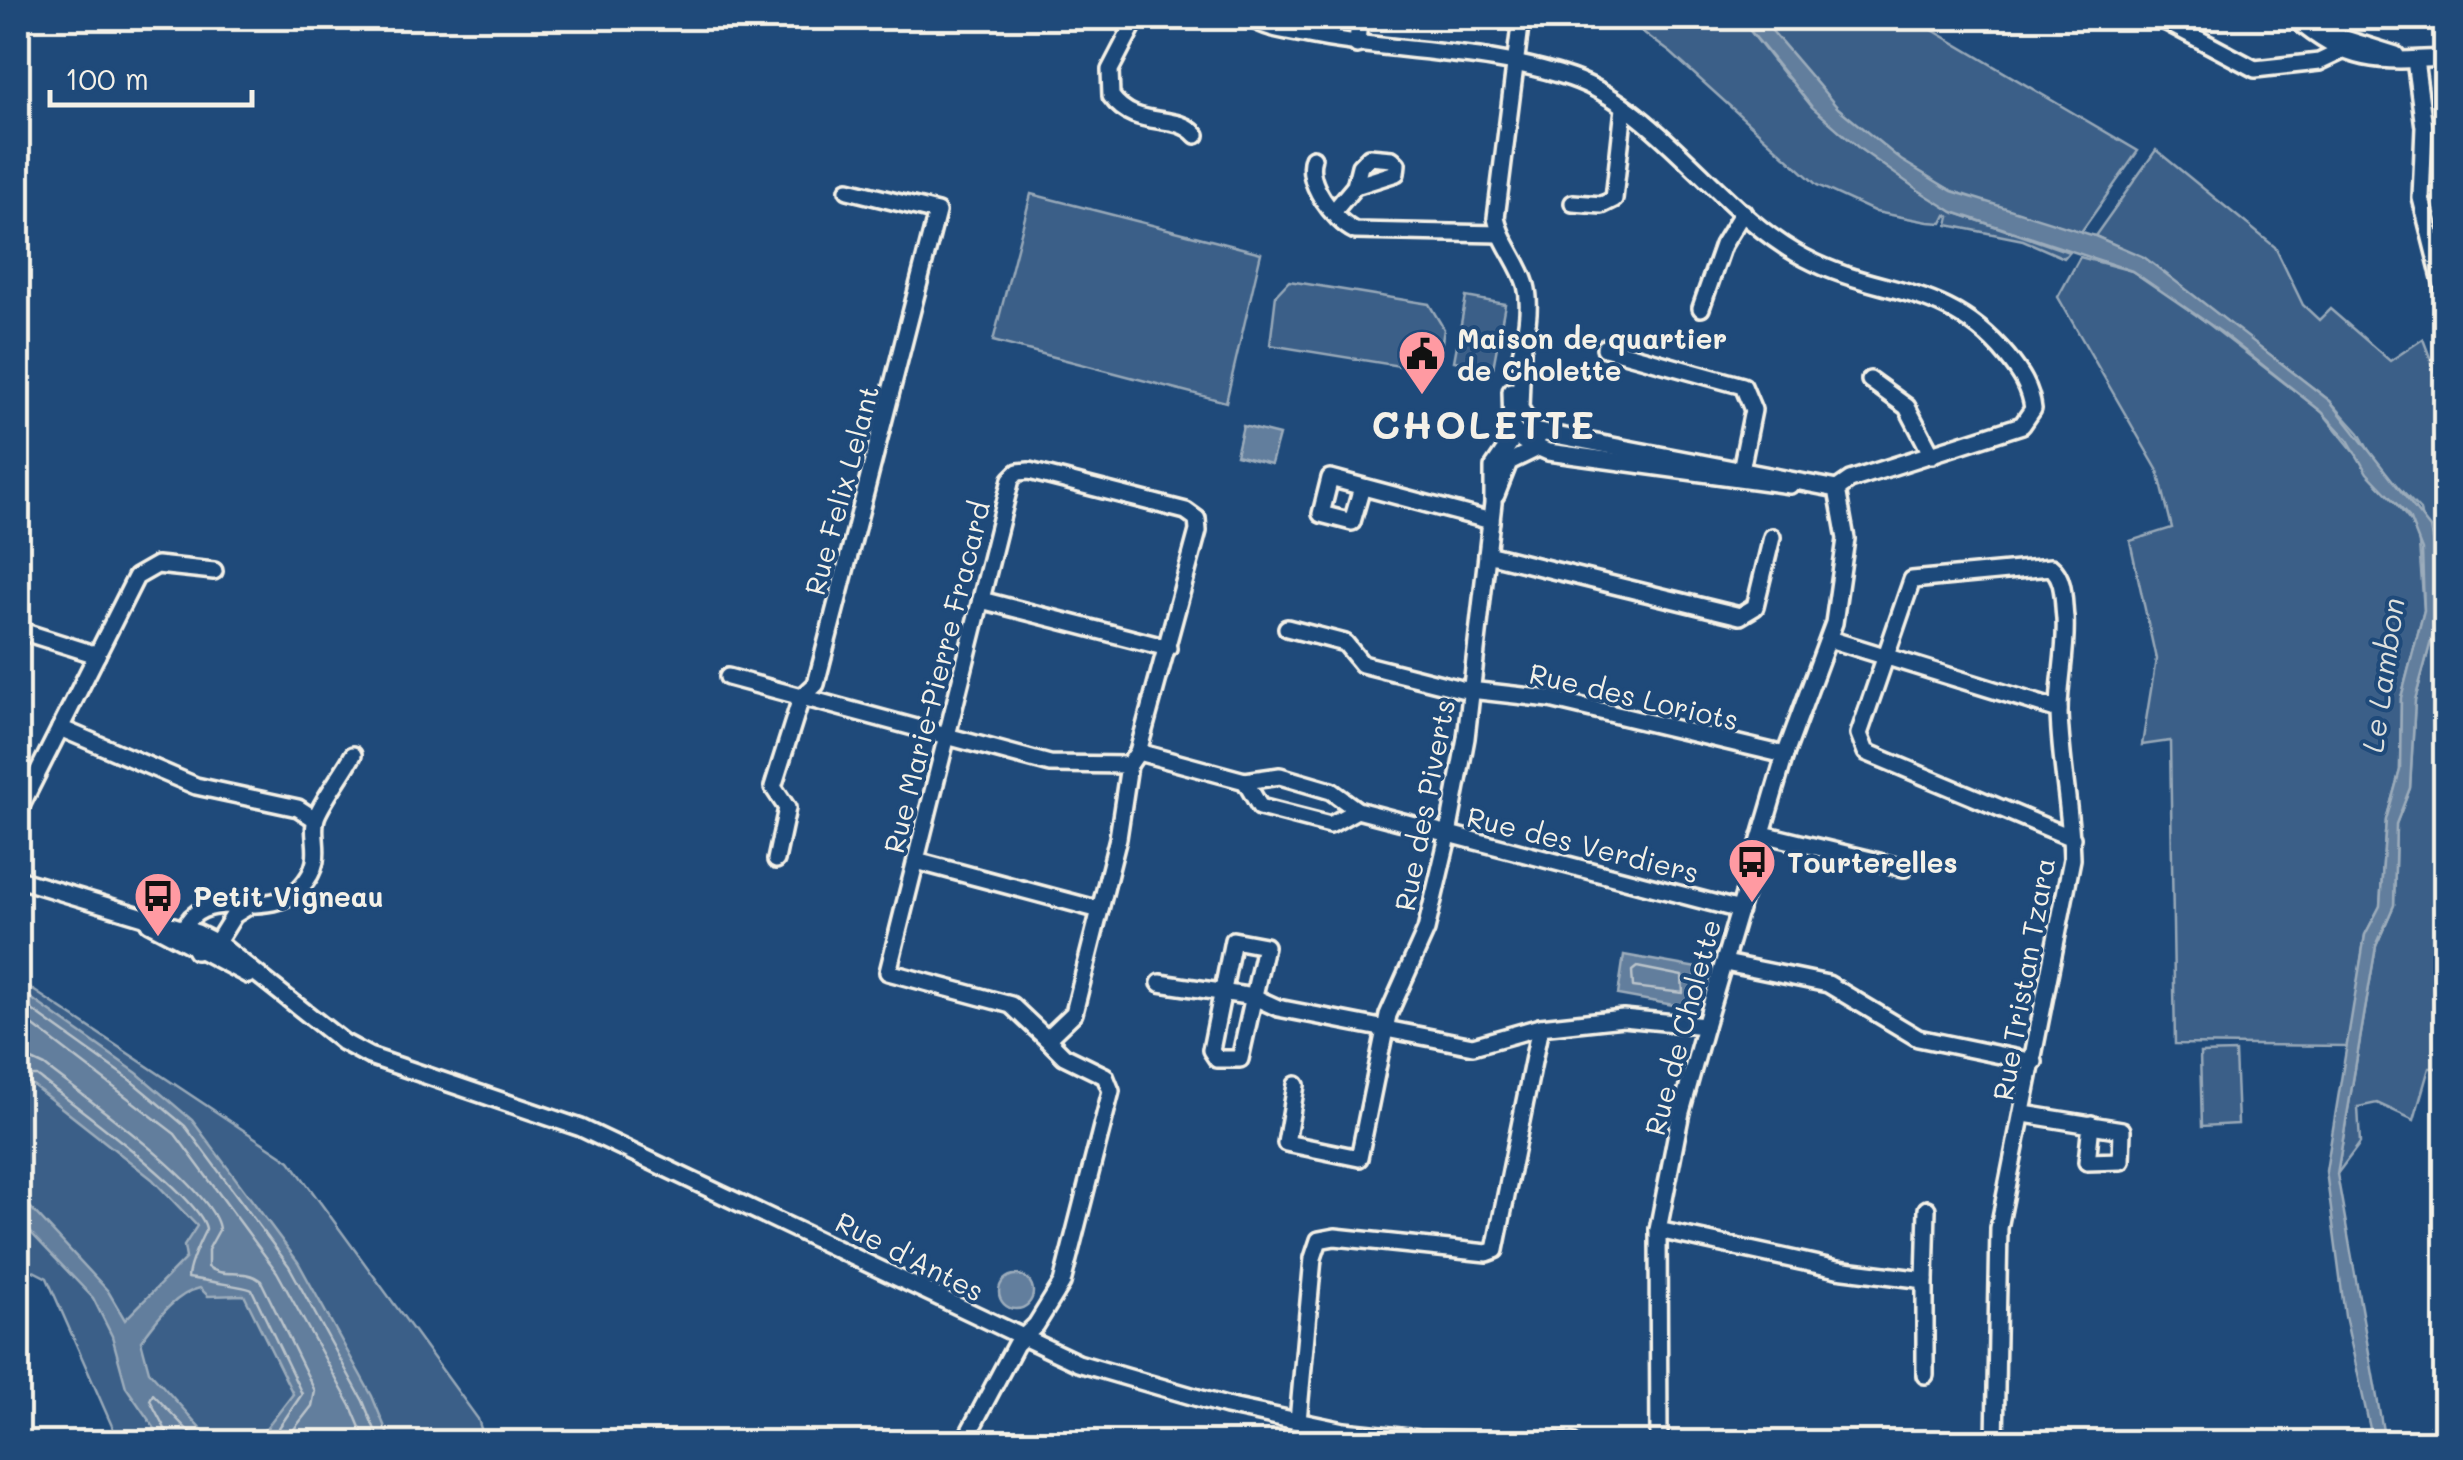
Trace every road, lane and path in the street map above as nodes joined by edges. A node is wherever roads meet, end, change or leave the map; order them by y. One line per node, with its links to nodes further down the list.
1 (1136, 18): 14 (street)
2 (1251, 18): 8 (street)
3 (1360, 18): 8 (street)
4 (1521, 18): 11 (street)
5 (2159, 18): 12 (street)
6 (2296, 18): 7 (street)
7 (2333, 41): 10 (street); 12 (street); 12 (street)
8 (1357, 45): 11 (street)
9 (2446, 58): 10 (street)
10 (2412, 60): 22 (street)
11 (1516, 63): 13 (street); 21 (street)
12 (2284, 64)
13 (1624, 108): 18 (street); 20 (street)
14 (1196, 135)
15 (1313, 158): 19 (street)
16 (1355, 186): 19 (street)
17 (848, 190): 45 (street, Rue Felix Lelant)
18 (1573, 203)
19 (1334, 211): 21 (street)
20 (1743, 212): 23 (street); 27 (street)
21 (1499, 234): 26 (street)
22 (2446, 298)
23 (1702, 308)
24 (1605, 348): 28 (street)
25 (1870, 380): 27 (street)
26 (1524, 439): 28 (street); 29 (street); 32 (street, Rue des Piverts)
27 (1932, 455): 31 (street)
28 (1741, 470): 29 (street)
29 (1808, 484): 31 (street)
30 (1362, 487): 32 (street)
31 (1837, 489): 39 (street, Rue de Cholette)
32 (1491, 521): 34 (street, Rue des Piverts)
33 (1772, 537): 34 (street)
34 (1487, 554): 44 (street, Rue des Piverts)
35 (214, 571): 41 (street)
36 (981, 600): 40 (street); 40 (street, Rue Marie-Pierre Fracard); 48 (street, Rue Marie-Pierre Fracard)
37 (1287, 628): 44 (street, Rue des Loriots)
38 (18, 630): 41 (street)
39 (1829, 639): 42 (street); 50 (street, Rue de Cholette)
40 (1168, 648): 51 (street, Rue Marie-Pierre Fracard)
41 (97, 655): 47 (street)
42 (1888, 656): 46 (street); 46 (street, Rue Tristan Tzara); 58 (street)
43 (728, 677): 45 (street, Rue des Verdiers)
44 (1471, 690): 50 (street, Rue des Loriots); 57 (street, Rue des Piverts)
45 (802, 698): 48 (street, Rue des Verdiers); 59 (street, Rue Felix Lelant)
46 (2059, 710): 58 (street, Rue Tristan Tzara)
47 (60, 728): 54 (street); 55 (street)
48 (948, 737): 51 (street, Rue des Verdiers); 60 (street, Rue Marie-Pierre Fracard)
49 (354, 755): 55 (street)
50 (1785, 755): 56 (street, Rue de Cholette)
51 (1133, 758): 52 (street, Rue des Verdiers); 64 (street, Rue Marie-Pierre Fracard)
52 (1245, 781): 53 (street, Rue des Verdiers); 53 (street, Rue des Verdiers)
53 (1357, 810): 57 (street, Rue des Verdiers)
54 (18, 812)
55 (315, 819): 63 (street)
56 (1763, 834): 61 (street); 65 (street, Rue de Cholette)
57 (1448, 835): 65 (street, Rue des Verdiers); 76 (street, Rue des Piverts)
58 (2072, 838): 79 (street, Rue Tristan Tzara)
59 (776, 860)
60 (916, 862): 64 (street); 78 (street, Rue Marie-Pierre Fracard)
61 (1904, 868)
62 (18, 879): 66 (street, Rue d'Antes)
63 (246, 907): 67 (street); 68 (street)
64 (1100, 910): 78 (street, Rue Marie-Pierre Fracard)
65 (1740, 910): 70 (street, Rue de Cholette)
66 (130, 913): 67 (street, Rue d'Antes); 69 (street, Rue d'Antes)
67 (186, 928): 68 (street, Rue d'Antes); 69 (street)
68 (219, 944): 69 (street); 71 (street, Rue d'Antes)
69 (196, 951): 71 (street, Rue d'Antes)
70 (1725, 963): 75 (street, Rue de Cholette); 79 (street)
71 (265, 983): 86 (street, Rue d'Antes)
72 (1160, 983): 73 (street)
73 (1223, 991): 74 (street); 74 (street); 74 (street)
74 (1254, 997): 76 (street)
75 (1705, 1026): 77 (street); 84 (street, Rue de Cholette)
76 (1386, 1028): 77 (street); 80 (street, Rue des Piverts)
77 (1540, 1028): 88 (street)
78 (1048, 1039): 86 (street, Rue Marie-Pierre Fracard)
79 (2034, 1062): 81 (street, Rue Tristan Tzara)
80 (1296, 1086)
81 (2024, 1114): 82 (street); 94 (street, Rue Tristan Tzara)
82 (2091, 1124)
83 (1927, 1209): 85 (street)
84 (1658, 1230): 85 (street); 93 (street, Rue de Cholette)
85 (1925, 1280): 87 (street)
86 (1021, 1339): 88 (street, Rue d'Antes); 91 (street)
87 (1925, 1375)
88 (1298, 1421): 90 (street, Rue d'Antes)
89 (2446, 1422): 95 (street)
90 (1460, 1441): 92 (street, Rue d'Antes)
91 (964, 1442)
92 (1572, 1442)
93 (1659, 1442)
94 (1996, 1442)
95 (2429, 1442)

